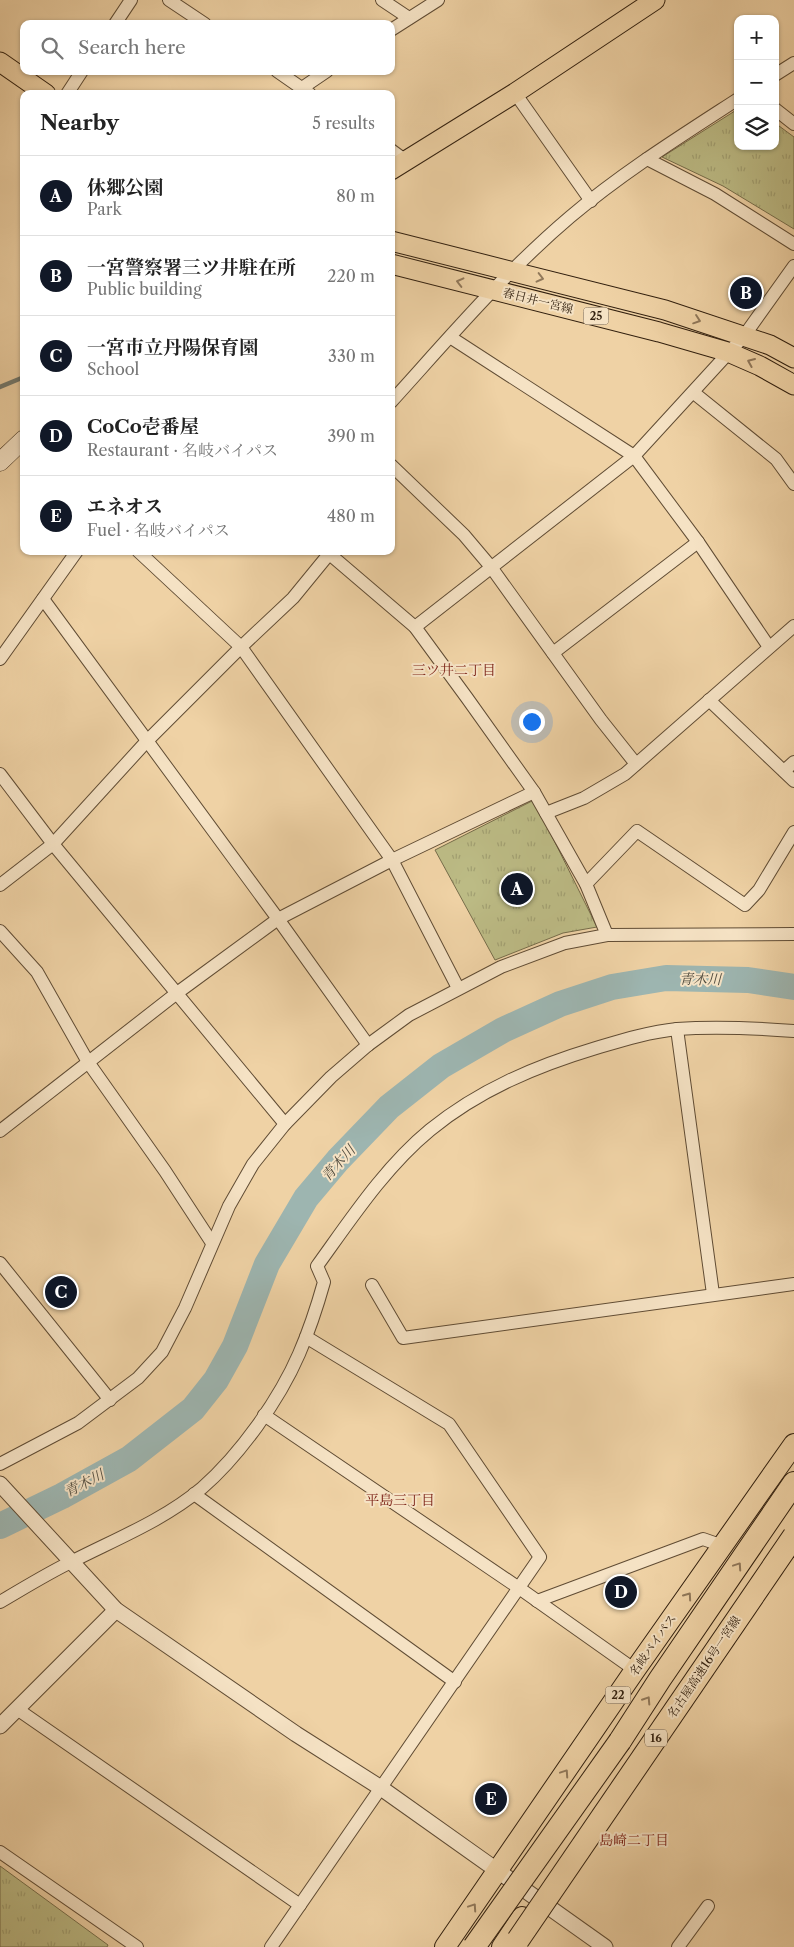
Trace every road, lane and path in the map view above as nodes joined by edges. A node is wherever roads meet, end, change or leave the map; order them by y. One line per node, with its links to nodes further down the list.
1 (131, 0): 7 (street)
2 (169, 0): 8 (street)
3 (382, 0): 6 (street)
4 (438, 0): 6 (street)
5 (655, 0): 20 (main road)
6 (409, 18): 9 (street)
7 (118, 20)
8 (199, 20)
9 (395, 27)
10 (0, 62): 16 (main road)
11 (794, 63): 12 (street)
12 (779, 72)
13 (79, 75): 17 (street)
14 (283, 75): 18 (street)
15 (323, 75): 19 (street)
16 (40, 90)
17 (70, 90)
18 (305, 90)
19 (307, 90)
20 (515, 93): 25 (main road); 26 (street)
21 (734, 102): 24 (street)
22 (779, 112): 23 (street)
23 (794, 124)
24 (647, 159): 26 (street); 28 (street)
25 (396, 160)
26 (591, 201): 31 (street)
27 (395, 242): 31 (main road, 春日井一宮線 / 25)
28 (794, 244)
29 (395, 265): 32 (main road, 春日井一宮線 / 25, one-way to 29)
30 (794, 266): 33 (street)
31 (512, 271): 32 (street); 33 (main road, 春日井一宮線 / 25, one-way to 33)
32 (492, 290): 34 (street); 35 (main road, 春日井一宮線 / 25)
33 (744, 336): 35 (street); 36 (main road, 春日井一宮線 / 25)
34 (450, 337): 39 (street); 41 (street)
35 (728, 352): 37 (main road, 春日井一宮線 / 25, one-way to 35); 38 (street)
36 (794, 358)
37 (794, 385)
38 (694, 393): 41 (street); 44 (street)
39 (395, 398)
40 (20, 444): 42 (main road)
41 (634, 456): 45 (street); 50 (street)
42 (0, 462)
43 (395, 469): 50 (street)
44 (794, 484)
45 (698, 542): 55 (street); 56 (street)
46 (75, 555): 51 (street)
47 (142, 555): 54 (street)
48 (325, 555): 54 (street)
49 (329, 555): 53 (street)
50 (491, 567): 53 (street); 56 (street)
51 (43, 599): 57 (street); 59 (street)
52 (794, 626): 55 (street)
53 (415, 627): 64 (street)
54 (241, 647): 59 (street); 68 (street)
55 (769, 647): 58 (street)
56 (553, 653): 60 (street)
57 (0, 660)
58 (710, 700): 60 (street); 61 (street)
59 (146, 742): 67 (street); 71 (street)
60 (636, 764): 65 (street)
61 (789, 766): 63 (street)
62 (0, 774): 67 (street)
63 (794, 781)
64 (534, 792): 65 (street); 68 (street)
65 (546, 813): 69 (street)
66 (794, 832): 69 (street)
67 (53, 844): 70 (street); 76 (street)
68 (392, 860): 71 (street); 75 (street)
69 (586, 884): 74 (street)
70 (0, 885)
71 (278, 920): 76 (street); 79 (street)
72 (0, 931): 80 (street)
73 (794, 934): 74 (street)
74 (607, 935): 75 (street)
75 (458, 988): 79 (street)
76 (177, 992): 80 (street); 81 (street)
77 (677, 1029): 78 (street); 87 (street); 88 (street)
78 (794, 1031)
79 (368, 1045): 81 (street)
80 (88, 1062): 82 (street); 83 (street)
81 (285, 1124): 83 (street)
82 (0, 1130)
83 (212, 1243): 89 (street)
84 (0, 1263): 89 (street)
85 (794, 1284): 87 (street)
86 (372, 1285): 87 (street)
87 (713, 1294)
88 (306, 1337): 90 (street); 100 (street)
89 (110, 1400): 92 (street)
90 (264, 1415): 95 (street); 100 (street)
91 (794, 1444): 98 (highway, 名岐バイパス / 22)
92 (0, 1464)
93 (794, 1483): 108 (highway, 16, one-way to 93)
94 (0, 1484): 99 (street)
95 (194, 1494): 99 (street); 105 (street)
96 (794, 1536): 121 (highway, 名古屋高速16号一宮線 / 16, bridge)
97 (794, 1544): 112 (highway)
98 (723, 1546): 101 (street); 104 (highway, 名岐バイパス / 22, one-way to 98)
99 (67, 1557): 102 (street); 103 (street)
100 (519, 1588): 101 (street); 105 (street)
101 (537, 1601): 104 (street)
102 (0, 1602)
103 (116, 1610): 106 (street); 109 (street)
104 (635, 1670): 111 (highway, 名岐バイパス / 22, one-way to 104)
105 (455, 1682): 109 (street)
106 (17, 1709): 107 (street); 113 (street)
107 (0, 1726)
108 (620, 1741): 118 (highway, 16, bridge); 119 (highway, bridge)
109 (381, 1788): 111 (street); 113 (street)
110 (0, 1852): 115 (street)
111 (498, 1870): 112 (street); 117 (highway, 名岐バイパス / 22, one-way to 111)
112 (536, 1898): 120 (highway); 122 (street)
113 (300, 1905): 116 (street)
114 (708, 1906): 123 (street)
115 (137, 1947)
116 (271, 1947)
117 (445, 1947)
118 (474, 1947)
119 (488, 1947)
120 (502, 1947)
121 (513, 1947)
122 (605, 1947)
123 (678, 1947)

